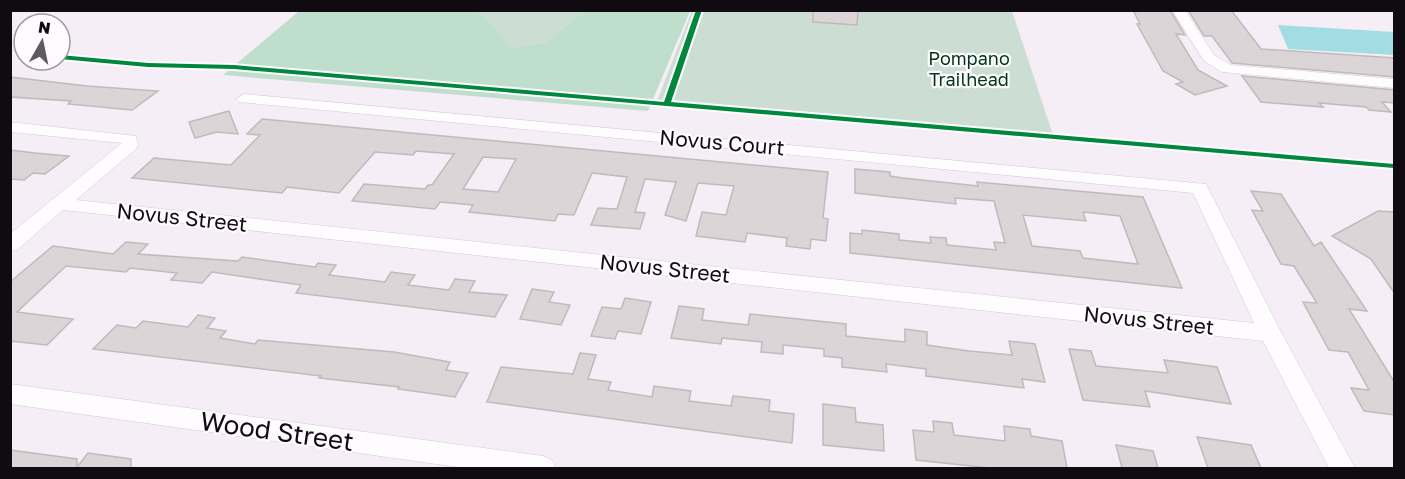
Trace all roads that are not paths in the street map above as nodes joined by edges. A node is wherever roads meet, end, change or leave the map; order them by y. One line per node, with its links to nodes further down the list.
1 (1178, 10): 2 (street)
2 (1395, 84)
3 (244, 99): 7 (street, Novus Court)
4 (10, 127): 5 (street)
5 (61, 204): 6 (street); 7 (street, Novus Street)
6 (10, 245)
7 (1270, 333): 10 (street)
8 (10, 394): 9 (street, Wood Street)
9 (543, 468)
10 (1342, 468)

